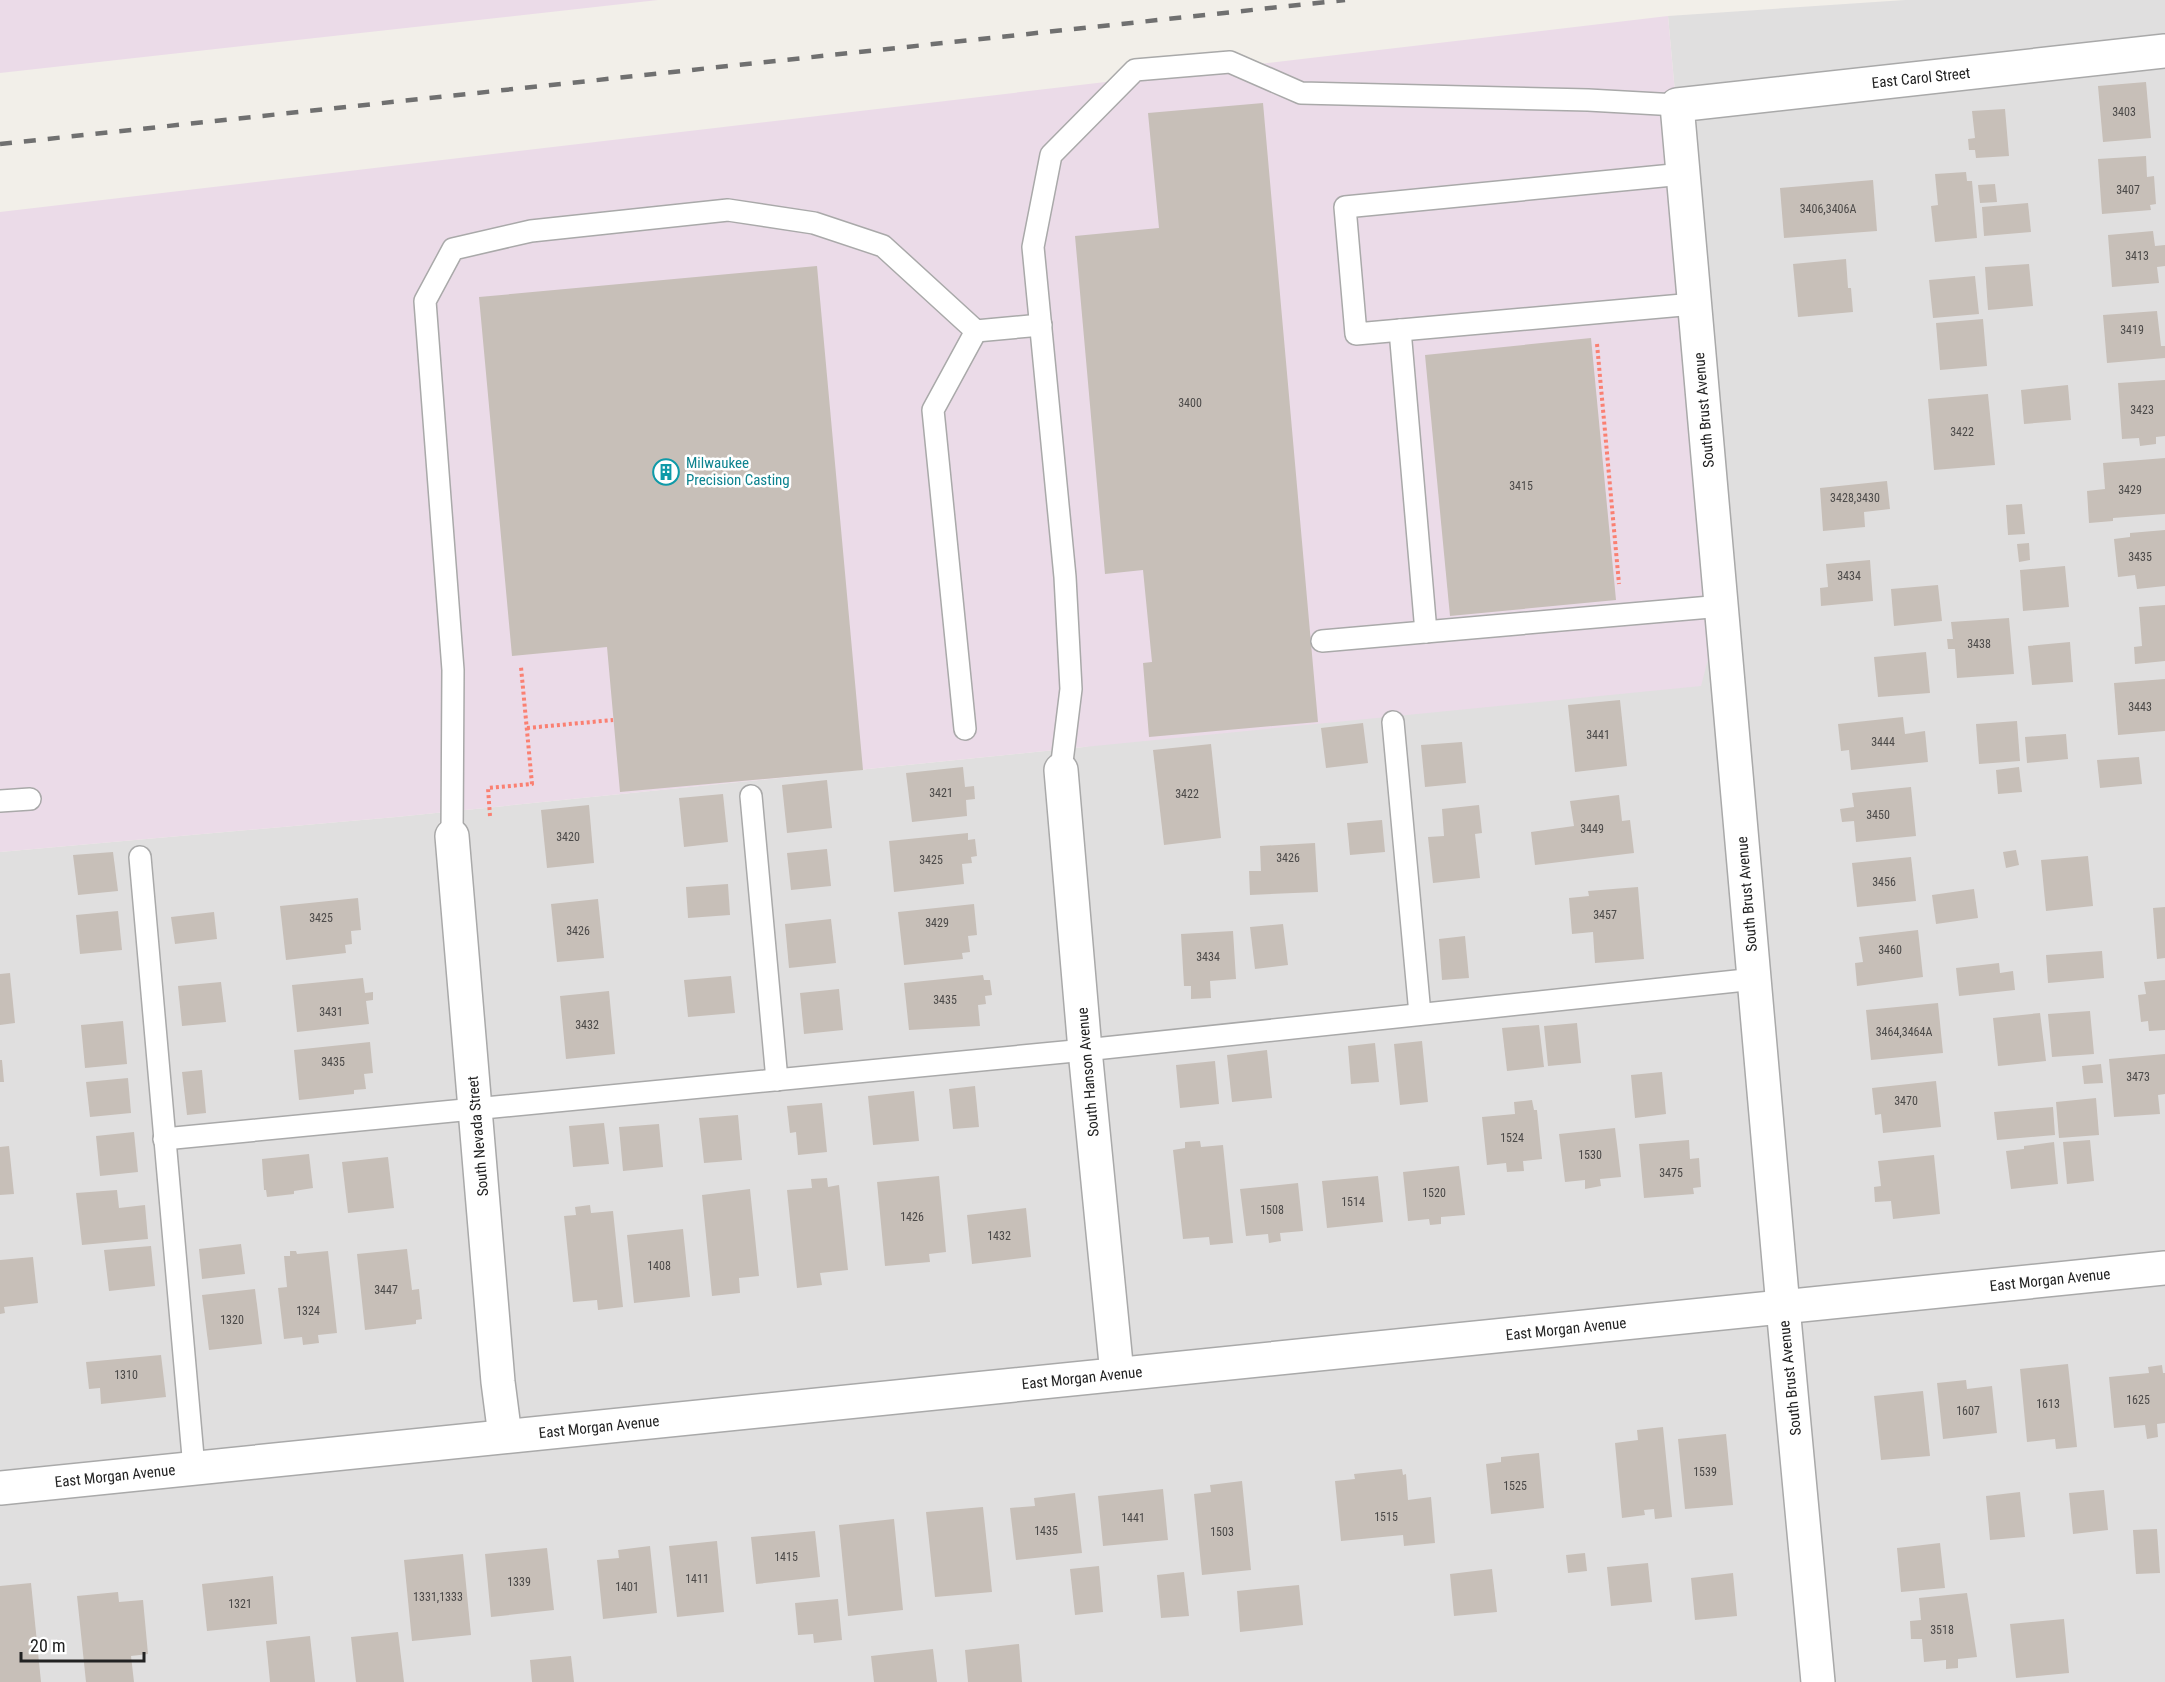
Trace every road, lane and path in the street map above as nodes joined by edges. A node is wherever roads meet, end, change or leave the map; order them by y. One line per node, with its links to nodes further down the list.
1 (2165, 51): 2 (street, East Carol Street)
2 (1677, 105): 3 (street, South Brust Avenue); 6 (lane)
3 (1683, 174): 4 (street, South Brust Avenue); 7 (lane)
4 (1694, 304): 5 (lane); 9 (street, South Brust Avenue)
5 (1594, 312): 7 (lane); 10 (path)
6 (1041, 325): 8 (lane); 18 (lane)
7 (1400, 330): 11 (lane)
8 (976, 331): 17 (lane); 23 (lane)
9 (1722, 606): 10 (lane); 25 (street, South Brust Avenue)
10 (1622, 615): 11 (lane)
11 (1425, 632): 12 (lane)
12 (1322, 641)
13 (521, 667): 16 (path)
14 (613, 720): 16 (path)
15 (1393, 722): 26 (lane)
16 (527, 728): 22 (path)
17 (965, 729)
18 (1061, 770): 27 (street, South Hanson Avenue)
19 (751, 796): 28 (lane)
20 (30, 799): 21 (lane)
21 (0, 801)
22 (490, 816)
23 (452, 836): 29 (street, South Nevada Street)
24 (140, 857): 30 (lane)
25 (1755, 979): 26 (lane); 32 (street, South Brust Avenue)
26 (1420, 1014): 27 (lane)
27 (1085, 1050): 28 (lane); 33 (street, South Hanson Avenue)
28 (777, 1080): 29 (lane)
29 (476, 1110): 30 (lane); 34 (street, South Nevada Street)
30 (164, 1140): 35 (lane)
31 (2165, 1268): 32 (street, East Morgan Avenue)
32 (1783, 1307): 33 (street, East Morgan Avenue); 37 (street, South Brust Avenue)
33 (1117, 1374): 34 (street, East Morgan Avenue)
34 (504, 1437): 35 (street, East Morgan Avenue)
35 (194, 1468): 36 (street, East Morgan Avenue)
36 (0, 1488)
37 (1818, 1682)

